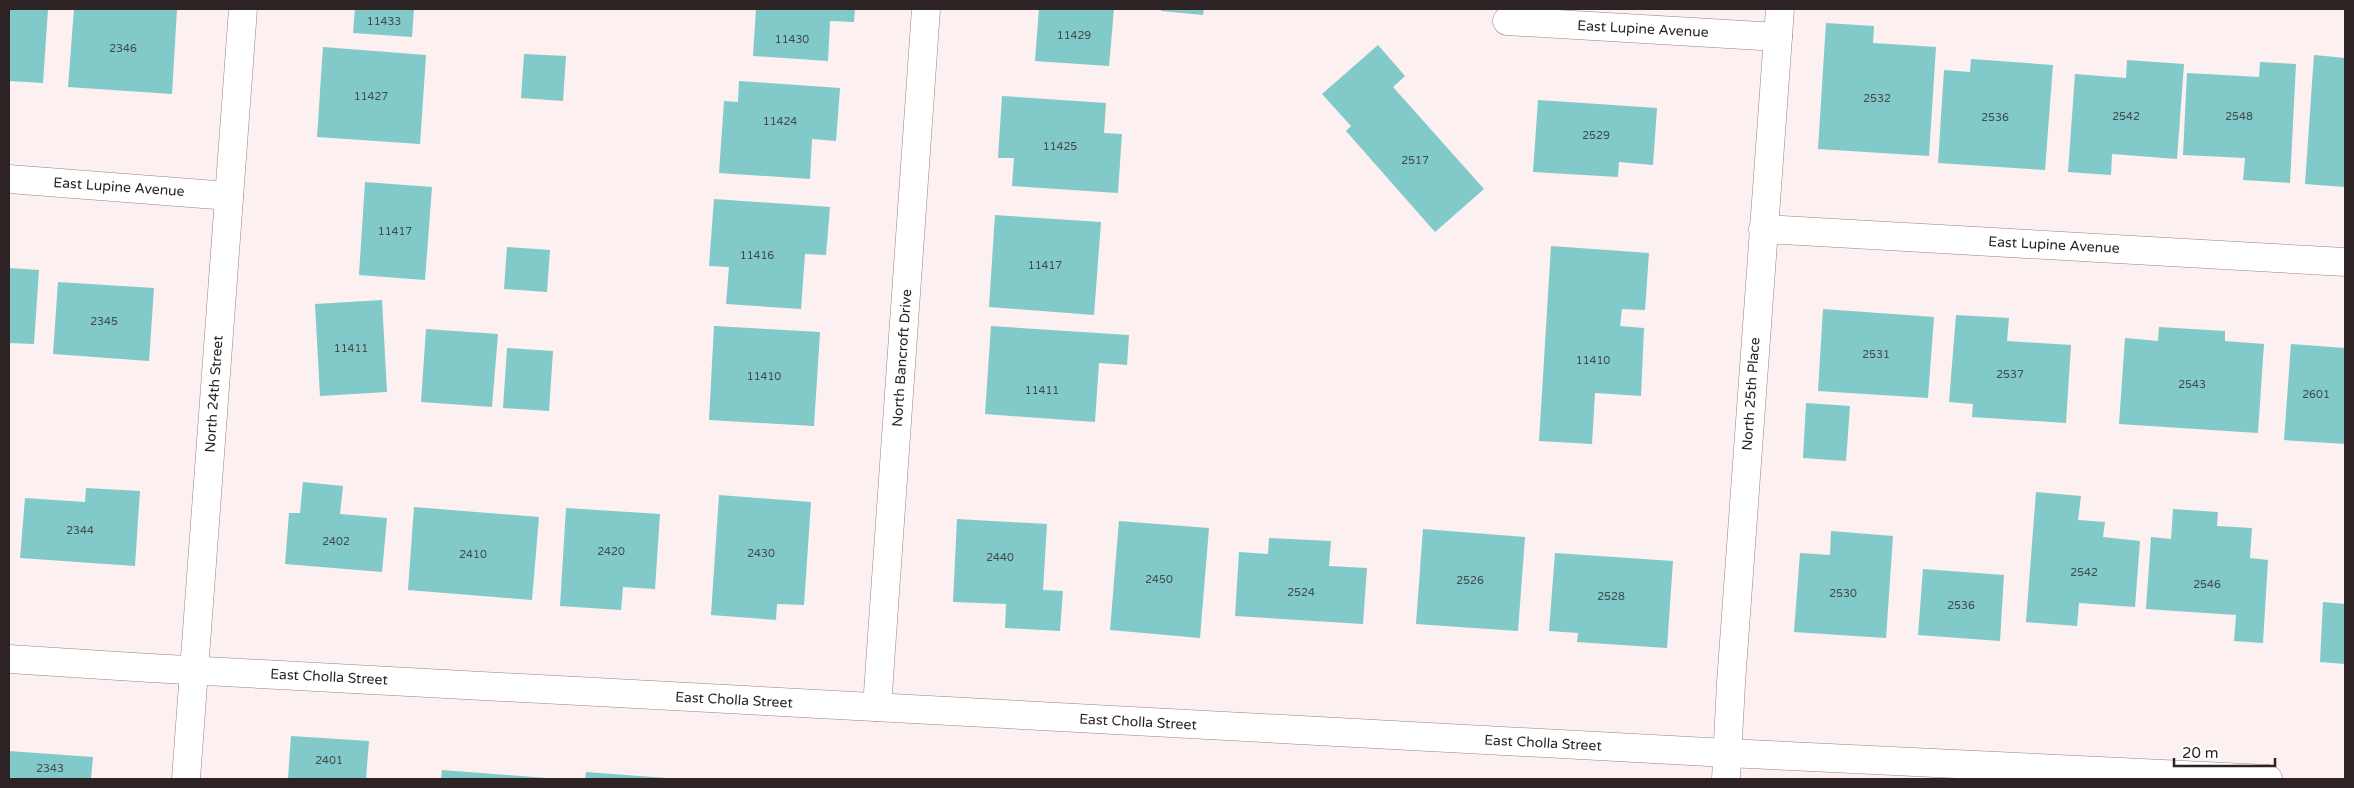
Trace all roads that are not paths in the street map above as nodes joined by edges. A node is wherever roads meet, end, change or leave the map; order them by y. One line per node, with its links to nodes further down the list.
1 (243, 9): 7 (street, North 24th Street)
2 (926, 9): 12 (street, North Bancroft Drive)
3 (1780, 9): 5 (street, North 25th Place)
4 (1507, 22): 5 (street, East Lupine Avenue)
5 (1778, 37): 8 (street, North 25th Place)
6 (9, 179): 7 (street, East Lupine Avenue)
7 (229, 196): 11 (street, North 24th Street)
8 (1763, 229): 9 (street, East Lupine Avenue); 13 (street, North 25th Place)
9 (2345, 262)
10 (9, 659): 11 (street, East Cholla Street)
11 (194, 670): 12 (street, East Cholla Street); 14 (street, North 24th Street)
12 (877, 707): 13 (street, East Cholla Street)
13 (1727, 766): 15 (street, East Cholla Street)
14 (186, 779)
15 (2268, 779)

